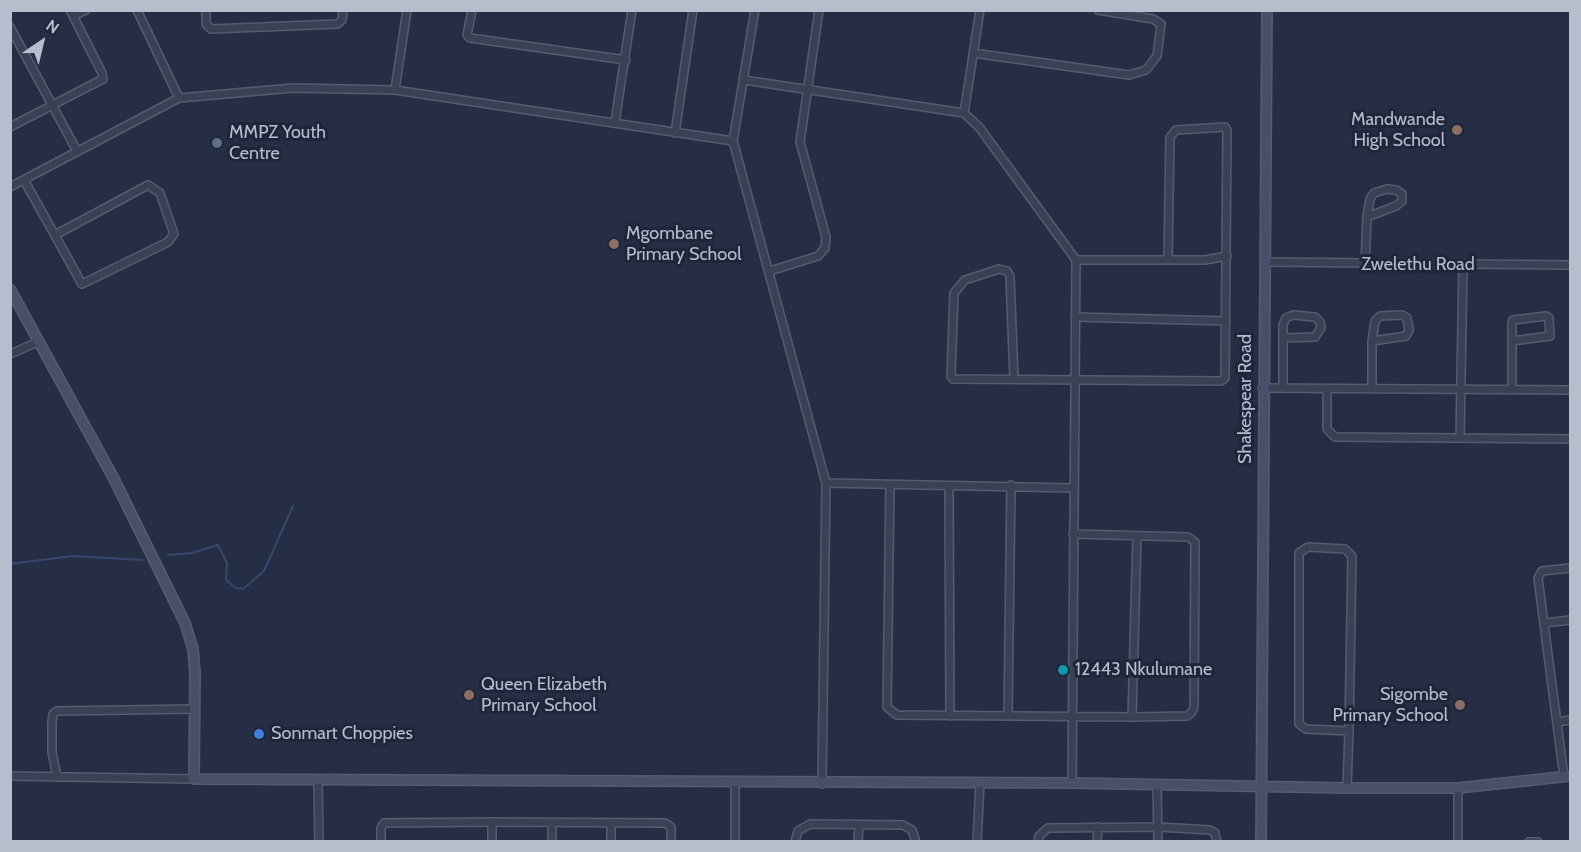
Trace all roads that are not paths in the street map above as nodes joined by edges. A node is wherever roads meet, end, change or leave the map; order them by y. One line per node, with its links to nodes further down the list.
1 (86, 10): 14 (street)
2 (137, 10): 21 (street)
3 (206, 10): 4 (street)
4 (343, 10)
5 (407, 10): 20 (street)
6 (472, 10): 17 (street)
7 (632, 10): 17 (street)
8 (755, 10): 18 (street)
9 (819, 10): 19 (street)
10 (980, 10): 16 (street)
11 (1098, 10): 16 (street)
12 (1267, 10): 36 (street, Shakespear Road)
13 (692, 11): 26 (street)
14 (72, 13): 22 (street)
15 (10, 27): 22 (street)
16 (973, 53): 23 (street)
17 (626, 60): 24 (street)
18 (744, 80): 19 (street); 27 (street)
19 (808, 89): 23 (street); 40 (street)
20 (395, 90): 21 (street); 24 (street)
21 (178, 98): 28 (street)
22 (51, 105): 25 (street); 28 (street)
23 (963, 113): 35 (street)
24 (615, 122): 26 (street)
25 (10, 127)
26 (675, 133): 27 (street)
27 (733, 141): 40 (street)
28 (77, 151): 29 (street)
29 (24, 180): 30 (street); 32 (street)
30 (10, 187)
31 (1367, 217): 31 (street); 37 (street)
32 (55, 235): 32 (street)
33 (1227, 256): 34 (street); 34 (street); 43 (street)
34 (1168, 259): 35 (street)
35 (1076, 260): 42 (street)
36 (1265, 262): 37 (street, Zwelethu Road); 52 (street, Shakespear Road)
37 (1365, 265): 38 (street, Zwelethu Road)
38 (1463, 265): 39 (street, Zwelethu Road); 56 (street)
39 (1570, 265)
40 (770, 271): 60 (street)
41 (10, 289): 47 (street)
42 (1075, 317): 43 (street); 50 (street)
43 (1226, 321): 50 (street)
44 (1283, 338): 44 (street); 51 (street)
45 (1372, 341): 45 (street); 53 (street)
46 (1512, 341): 46 (street); 55 (street)
47 (38, 342): 48 (street); 70 (street)
48 (10, 354)
49 (1014, 379): 49 (street); 50 (street)
50 (1074, 380): 64 (street)
51 (1283, 387): 52 (street); 54 (street)
52 (1262, 388): 88 (street, Shakespear Road)
53 (1372, 388): 54 (street); 56 (street)
54 (1328, 389): 58 (street)
55 (1512, 389): 56 (street); 57 (street)
56 (1460, 390): 58 (street)
57 (1570, 390)
58 (1460, 437): 59 (street)
59 (1570, 440)
60 (826, 483): 62 (street); 86 (street)
61 (1011, 485): 63 (street); 64 (street); 71 (street)
62 (890, 486): 63 (street); 72 (street)
63 (949, 486): 72 (street)
64 (1073, 488): 65 (street)
65 (1073, 534): 66 (street); 73 (street)
66 (1137, 536): 74 (street); 74 (street)
67 (1570, 568): 69 (street)
68 (1570, 620): 69 (street)
69 (1545, 623): 76 (street)
70 (195, 709): 79 (street); 81 (street)
71 (1008, 714): 72 (street); 73 (street)
72 (950, 716)
73 (1072, 716): 74 (street); 85 (street)
74 (1132, 717)
75 (1570, 720): 76 (street)
76 (1557, 722): 80 (street)
77 (1349, 730): 77 (street); 89 (street)
78 (10, 776): 79 (street)
79 (57, 777): 81 (street)
80 (1567, 777): 90 (street)
81 (194, 779): 82 (street)
82 (318, 780): 83 (street); 97 (street)
83 (735, 783): 86 (street); 103 (street)
84 (980, 783): 85 (street); 86 (street); 107 (street)
85 (1072, 783): 87 (street)
86 (822, 784)
87 (1157, 785): 88 (street); 96 (street)
88 (1264, 788): 89 (street); 112 (street, Shakespear Road)
89 (1347, 788): 90 (street)
90 (1458, 788): 113 (street)
91 (492, 822): 92 (street); 98 (street); 99 (street)
92 (552, 823): 93 (street); 100 (street)
93 (611, 824): 101 (street); 102 (street)
94 (859, 825): 104 (street); 105 (street); 106 (street)
95 (1098, 827): 96 (street); 108 (street); 109 (street)
96 (1159, 827): 110 (street); 111 (street)
97 (319, 842)
98 (381, 842)
99 (492, 842)
100 (552, 842)
101 (611, 842)
102 (671, 842)
103 (735, 842)
104 (795, 842)
105 (858, 842)
106 (916, 842)
107 (977, 842)
108 (1038, 842)
109 (1097, 842)
110 (1158, 842)
111 (1217, 842)
112 (1261, 842)
113 (1458, 842)
114 (1530, 842): 115 (street)
115 (1538, 842)

